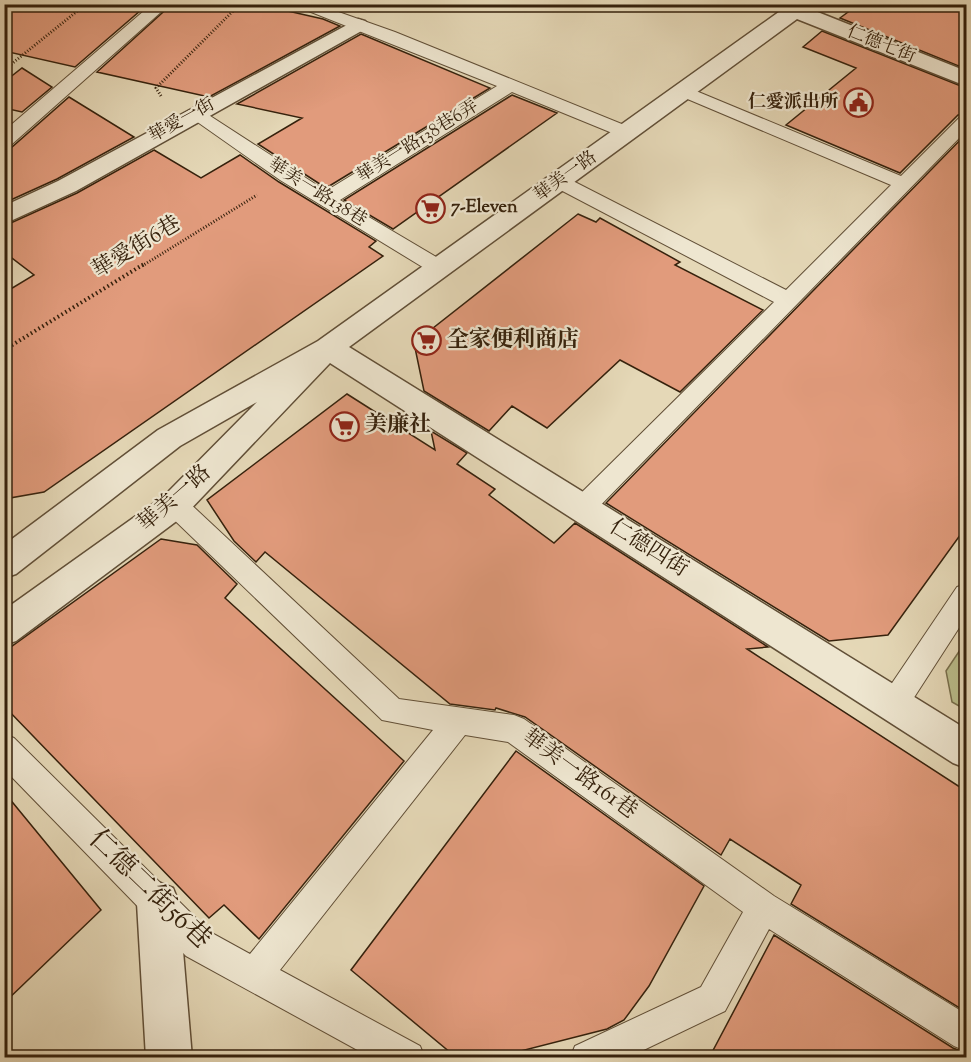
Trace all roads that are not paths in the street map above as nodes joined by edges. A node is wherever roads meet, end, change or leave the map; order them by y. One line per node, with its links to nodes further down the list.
1 (162, 4): 11 (lane)
2 (299, 4): 4 (lane)
3 (800, 8): 5 (street, 仁德七街); 7 (street, 華美一路)
4 (358, 25): 6 (lane); 8 (street, 華愛一街)
5 (966, 79)
6 (510, 85): 10 (lane); 14 (lane, 華美一路138巷6弄)
7 (684, 92): 10 (street, 華美一路); 13 (lane)
8 (186, 119): 14 (lane, 華美一路138巷); 15 (street, 華愛一街)
9 (966, 121): 13 (lane)
10 (628, 132): 12 (street, 華美一路)
11 (4, 141)
12 (560, 182): 16 (street, 華美一路); 17 (lane)
13 (904, 184): 17 (lane)
14 (326, 200): 16 (lane, 華美一路138巷)
15 (4, 216)
16 (441, 269): 18 (street, 華美一路)
17 (788, 300): 20 (lane)
18 (328, 348): 19 (street, 華美一路); 20 (street, 仁德四街); 21 (street, 華美一路)
19 (175, 505): 23 (street, 華美一路); 25 (lane, 華美一路161巷)
20 (582, 508): 24 (street, 仁德四街)
21 (9, 556)
22 (966, 595): 24 (lane)
23 (4, 630)
24 (894, 704): 27 (street, 仁德四街)
25 (459, 721): 29 (lane, 華美一路161巷); 30 (lane)
26 (4, 748): 28 (lane, 仁德二街56巷)
27 (966, 750)
28 (158, 903): 30 (lane, 仁德二街56巷); 32 (street)
29 (763, 907): 31 (lane, 華美一路161巷); 34 (lane)
30 (255, 975): 33 (lane, 仁德二街56巷)
31 (966, 1034)
32 (169, 1058)
33 (408, 1058)
34 (587, 1058)

